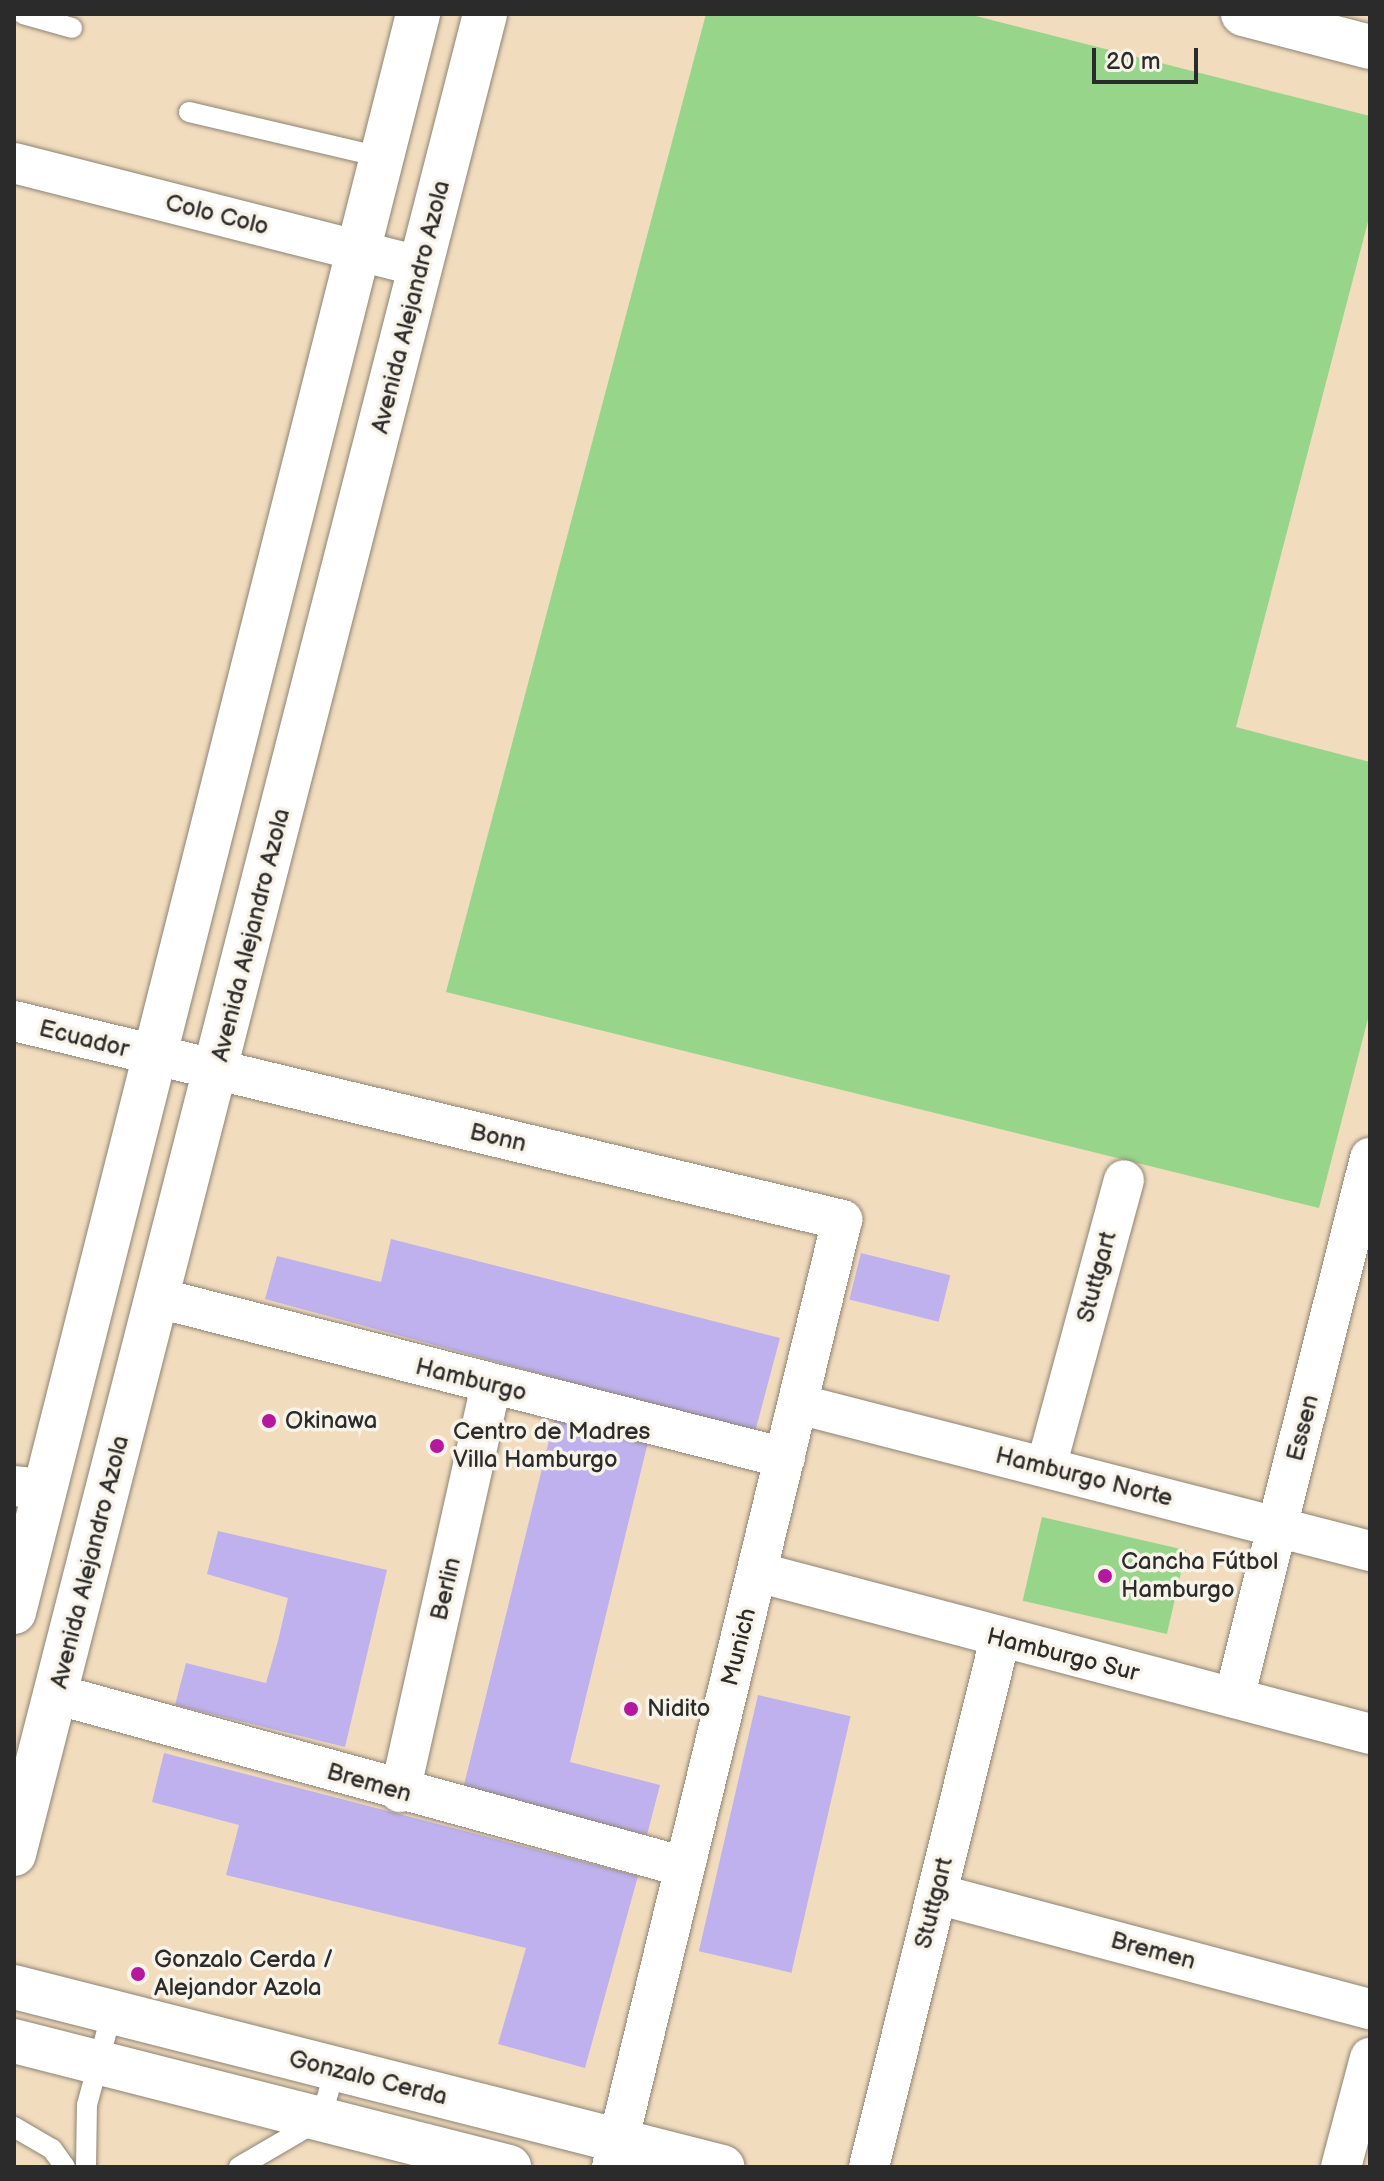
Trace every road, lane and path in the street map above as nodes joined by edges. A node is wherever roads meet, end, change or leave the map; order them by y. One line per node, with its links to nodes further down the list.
1 (23, 14): 5 (lane)
2 (418, 14): 8 (main road)
3 (485, 14): 11 (main road, Avenida Alejandro Azola)
4 (1243, 14): 6 (main road)
5 (72, 28)
6 (1370, 47)
7 (189, 112): 8 (lane)
8 (381, 157): 10 (main road)
9 (14, 163): 10 (street, Colo Colo)
10 (358, 251): 11 (street, Colo Colo); 13 (main road)
11 (421, 267): 14 (main road, Avenida Alejandro Azola)
12 (14, 1021): 13 (street, Ecuador)
13 (155, 1057): 14 (street, Bonn); 23 (main road)
14 (216, 1071): 17 (street, Bonn); 18 (main road, Avenida Alejandro Azola)
15 (1370, 1158): 24 (street, Essen)
16 (1124, 1180): 22 (street, Stuttgart)
17 (842, 1220): 20 (street, Munich)
18 (158, 1298): 19 (street, Hamburgo); 29 (main road, Avenida Alejandro Azola)
19 (491, 1385): 21 (street, Hamburgo); 32 (street, Berlin)
20 (798, 1404): 21 (street, Munich); 22 (street, Hamburgo Norte)
21 (785, 1458): 26 (street, Munich)
22 (1046, 1467): 24 (street, Hamburgo Norte)
23 (30, 1488): 27 (main road)
24 (1278, 1527): 25 (street, Hamburgo Norte); 30 (street, Essen)
25 (1370, 1551)
26 (757, 1572): 28 (street, Hamburgo Sur); 34 (street, Munich)
27 (14, 1612)
28 (1000, 1639): 30 (street, Hamburgo Sur); 35 (street, Stuttgart)
29 (55, 1694): 32 (street, Bremen); 33 (main road, Avenida Alejandro Azola)
30 (1234, 1698): 31 (street, Hamburgo Sur)
31 (1370, 1734)
32 (400, 1792): 34 (street, Bremen)
33 (14, 1854)
34 (685, 1867): 45 (street, Munich)
35 (937, 1894): 37 (street, Bremen); 51 (street, Stuttgart)
36 (14, 1987): 38 (main road, Gonzalo Cerda)
37 (1370, 2009)
38 (112, 2012): 41 (lane); 42 (main road, Gonzalo Cerda)
39 (14, 2041): 41 (main road)
40 (1370, 2058): 52 (street)
41 (98, 2063): 43 (main road); 47 (lane)
42 (335, 2069): 43 (lane); 45 (main road, Gonzalo Cerda)
43 (321, 2119): 48 (lane); 49 (main road)
44 (14, 2127): 46 (lane)
45 (615, 2154): 50 (main road, Gonzalo Cerda)
46 (65, 2167)
47 (86, 2167)
48 (239, 2167)
49 (509, 2167)
50 (722, 2167)
51 (869, 2167)
52 (1341, 2167)

